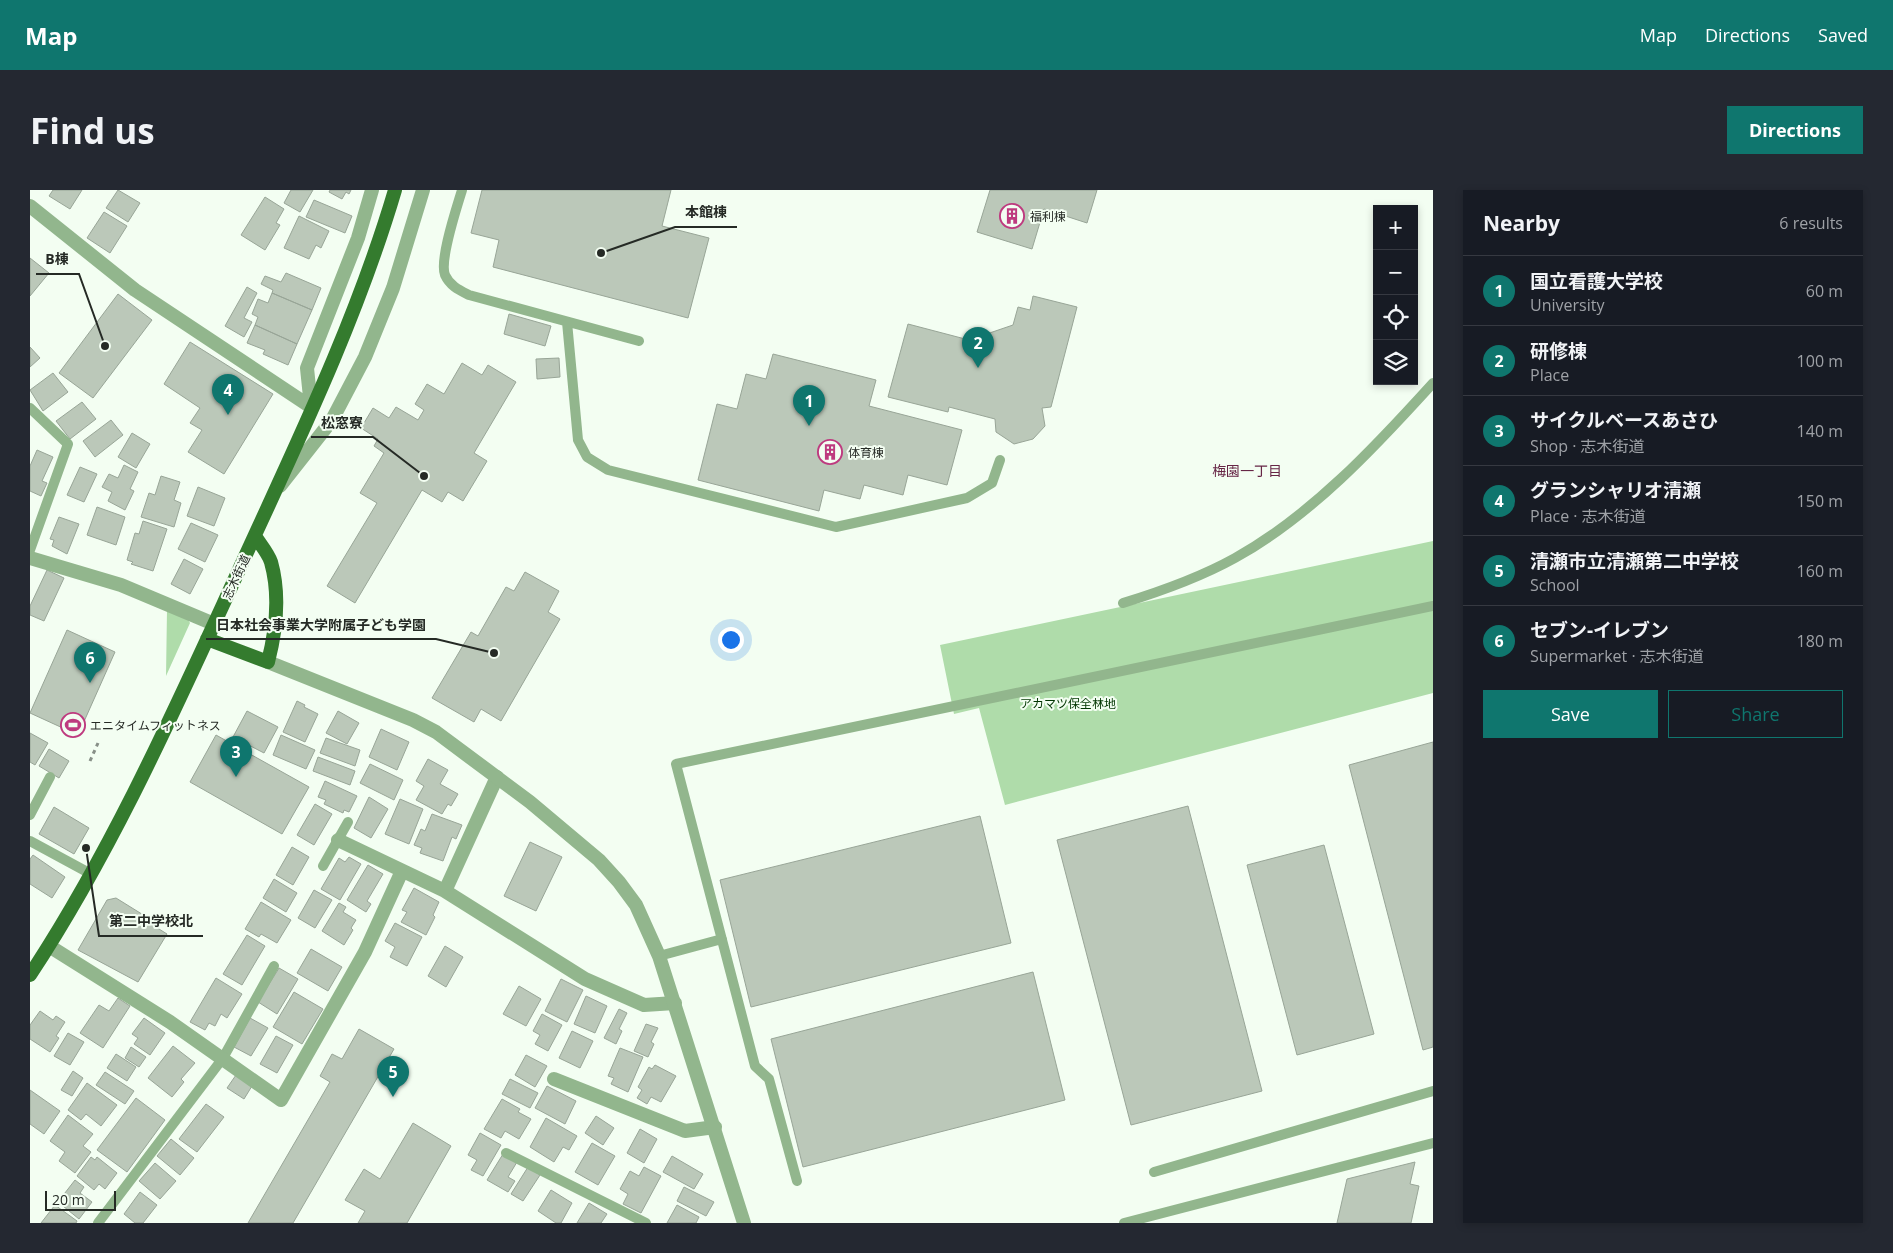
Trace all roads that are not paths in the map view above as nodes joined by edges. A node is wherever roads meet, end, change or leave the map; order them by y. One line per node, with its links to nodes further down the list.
1 (372, 190): 9 (street)
2 (395, 190): 9 (main road, 志木街道)
3 (423, 190): 12 (street)
4 (462, 190): 6 (lane)
5 (30, 206): 9 (street)
6 (567, 322): 7 (lane); 11 (lane)
7 (639, 342)
8 (1433, 383): 16 (lane)
9 (311, 407): 12 (main road, 志木街道)
10 (30, 408): 14 (lane)
11 (1000, 460)
12 (272, 496): 13 (main road, 志木街道)
13 (255, 536): 18 (main road, 志木街道); 20 (main road)
14 (30, 550)
15 (30, 558): 18 (street)
16 (1123, 603)
17 (1433, 606): 31 (lane)
18 (214, 624): 19 (main road, 志木街道)
19 (207, 639): 20 (main road); 29 (main road, 志木街道)
20 (268, 662): 22 (street)
21 (50, 777): 23 (lane)
22 (497, 777): 30 (street); 33 (street)
23 (30, 815)
24 (348, 822): 25 (lane)
25 (338, 840): 27 (lane); 28 (street)
26 (30, 841): 29 (lane)
27 (323, 866)
28 (402, 871): 30 (street); 37 (street)
29 (91, 874): 32 (main road, 志木街道)
30 (445, 891): 36 (street)
31 (722, 939): 33 (lane); 44 (lane)
32 (49, 946): 35 (main road, 志木街道); 37 (street)
33 (660, 956): 36 (street)
34 (274, 966): 37 (lane)
35 (30, 975)
36 (675, 1003): 40 (street)
37 (223, 1058): 45 (lane)
38 (554, 1079): 40 (street)
39 (1433, 1091): 43 (lane)
40 (715, 1127): 47 (street)
41 (1433, 1143): 48 (lane)
42 (506, 1153): 46 (lane)
43 (1154, 1172)
44 (797, 1181)
45 (98, 1223)
46 (646, 1223)
47 (744, 1223)
48 (1124, 1223)

